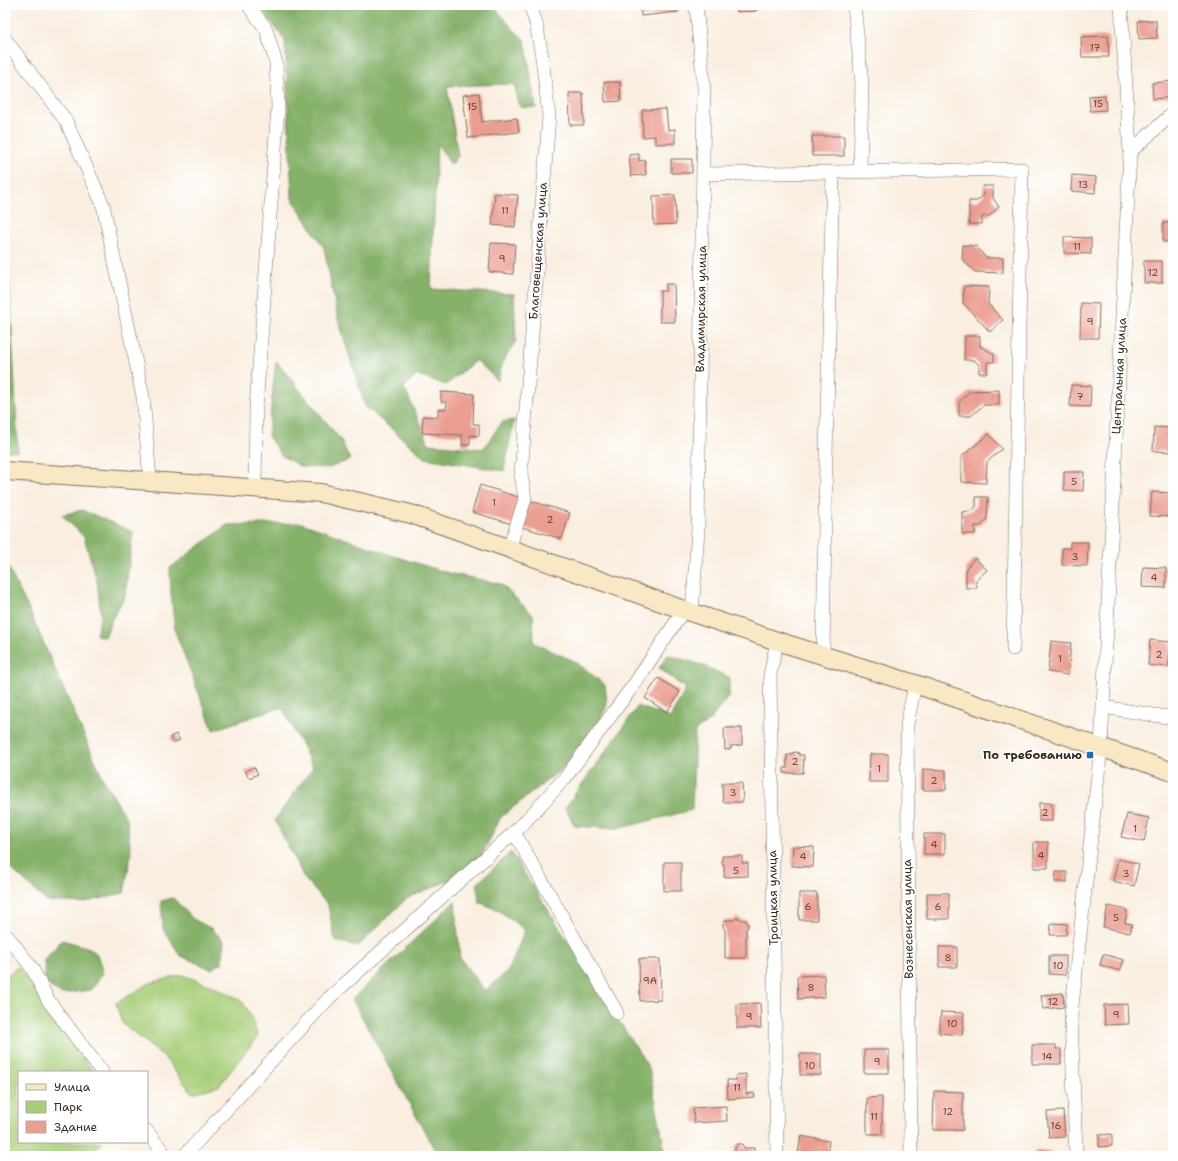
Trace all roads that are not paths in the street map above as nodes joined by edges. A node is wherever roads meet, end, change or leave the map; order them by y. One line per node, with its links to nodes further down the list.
1 (248, 5): 14 (street)
2 (530, 5): 15 (street, Благовещенская улица)
3 (696, 5): 11 (street, Владимирская улица)
4 (854, 5): 10 (street)
5 (1121, 5): 8 (street, Центральная улица)
6 (5, 39): 13 (street)
7 (1173, 113): 8 (street)
8 (1130, 152): 21 (street, Центральная улица)
9 (833, 172): 10 (street); 11 (street); 19 (street)
10 (860, 172): 18 (street)
11 (703, 174): 16 (street, Владимирская улица)
12 (5, 471): 13 (street)
13 (150, 480): 14 (street)
14 (254, 488): 15 (street)
15 (509, 548): 16 (street)
16 (688, 612): 17 (street); 25 (street)
17 (777, 641): 19 (street); 32 (street, Троицкая улица)
18 (1013, 649)
19 (823, 655): 20 (street)
20 (915, 684): 23 (street); 33 (street, Вознесенская улица)
21 (1103, 707): 22 (street); 23 (street, Центральная улица)
22 (1173, 718)
23 (1101, 748): 24 (street); 34 (street, Центральная улица)
24 (1173, 772)
25 (514, 832): 27 (street); 31 (street)
26 (5, 935): 28 (street)
27 (617, 1013)
28 (101, 1071)
29 (148, 1132): 30 (street)
30 (166, 1156)
31 (184, 1156)
32 (777, 1156)
33 (911, 1156)
34 (1076, 1156)

